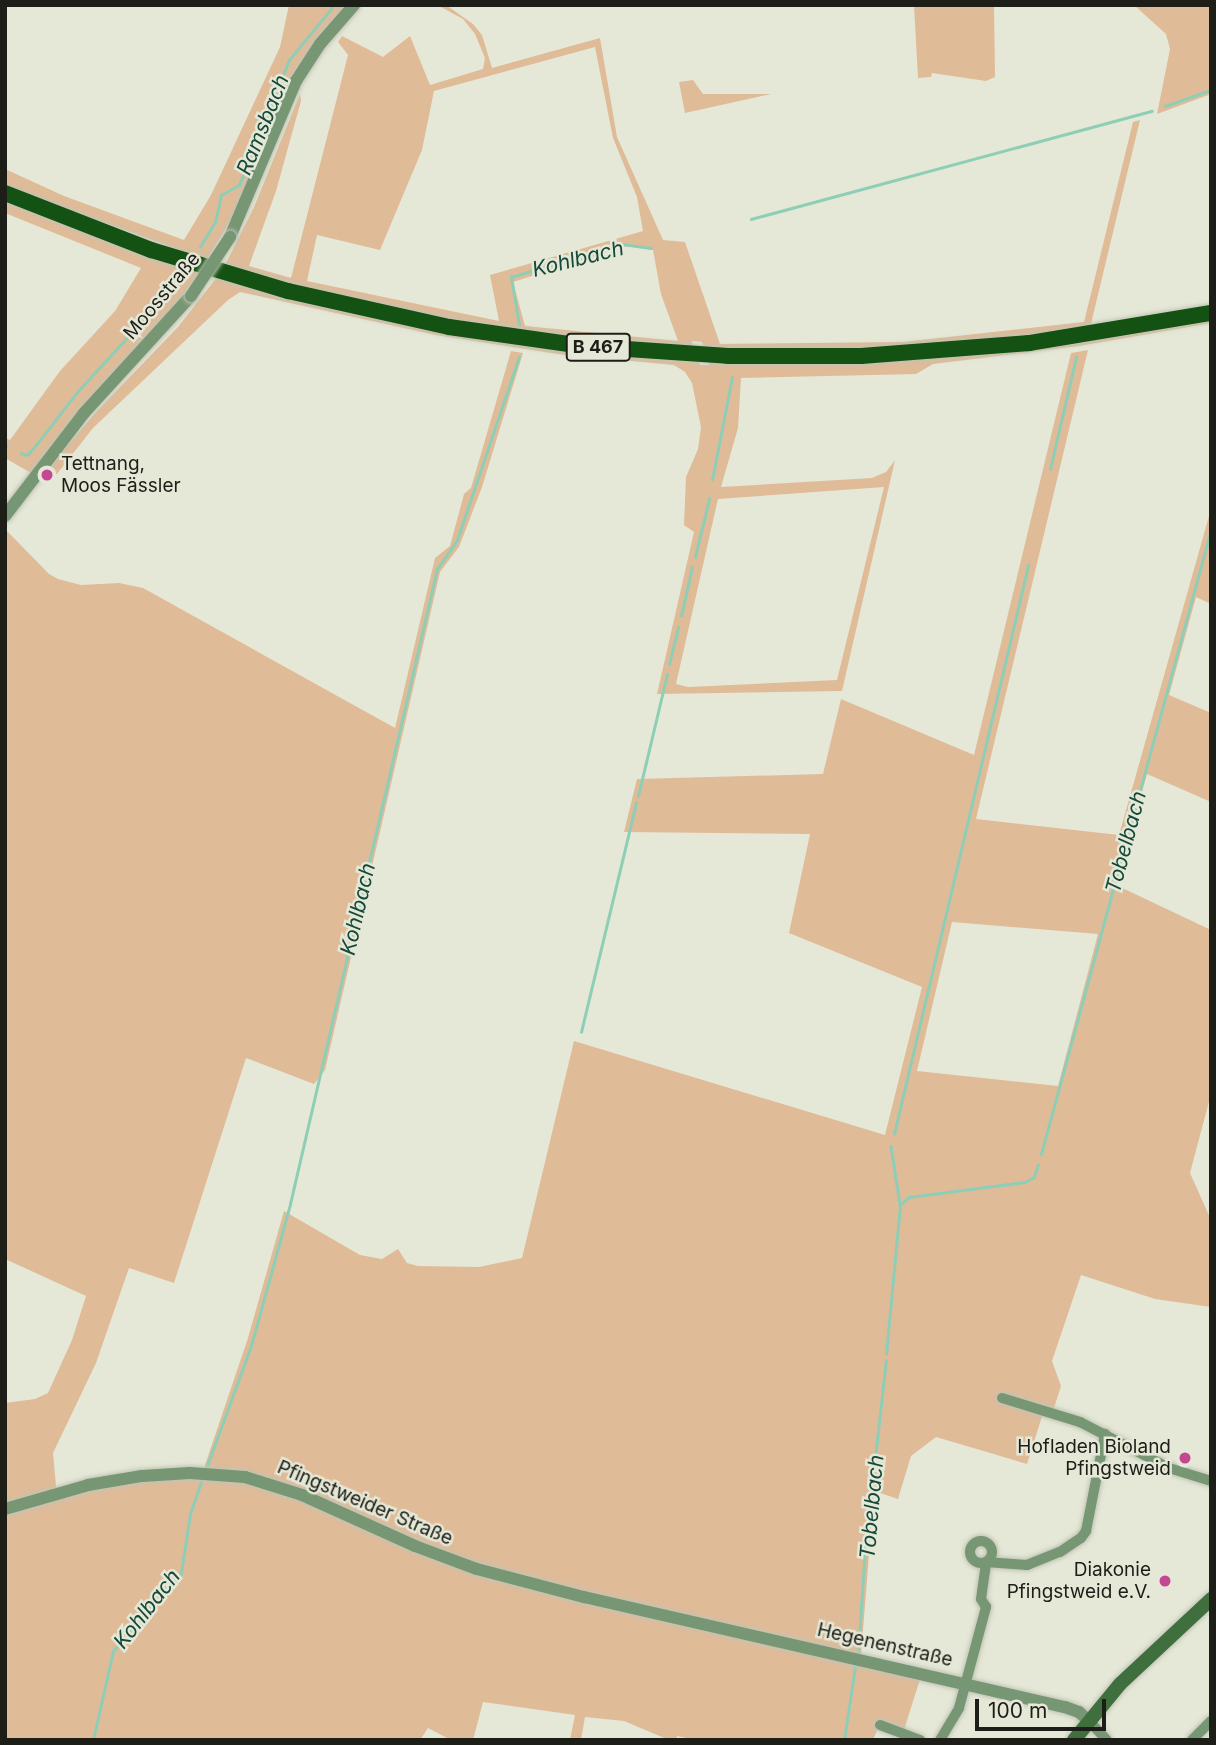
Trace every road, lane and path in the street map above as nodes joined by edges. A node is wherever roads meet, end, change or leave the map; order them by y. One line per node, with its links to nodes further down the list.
1 (354, 5): 4 (street, Moosstraße, bridge)
2 (5, 193): 3 (main road, B 467)
3 (1211, 313)
4 (5, 516)
5 (1002, 1398): 6 (street)
6 (1105, 1434): 7 (street); 11 (street, Hegenenstraße)
7 (1211, 1481)
8 (5, 1509): 10 (street, Pfingstweider Straße)
9 (1211, 1599): 12 (main road)
10 (796, 1645): 11 (street, Hegenenstraße)
11 (965, 1683): 12 (street, Hegenenstraße); 16 (street)
12 (1089, 1721): 17 (main road); 18 (street)
13 (1211, 1721): 19 (street)
14 (880, 1725): 15 (street)
15 (920, 1740)
16 (940, 1740)
17 (1074, 1740)
18 (1107, 1740)
19 (1192, 1740)

